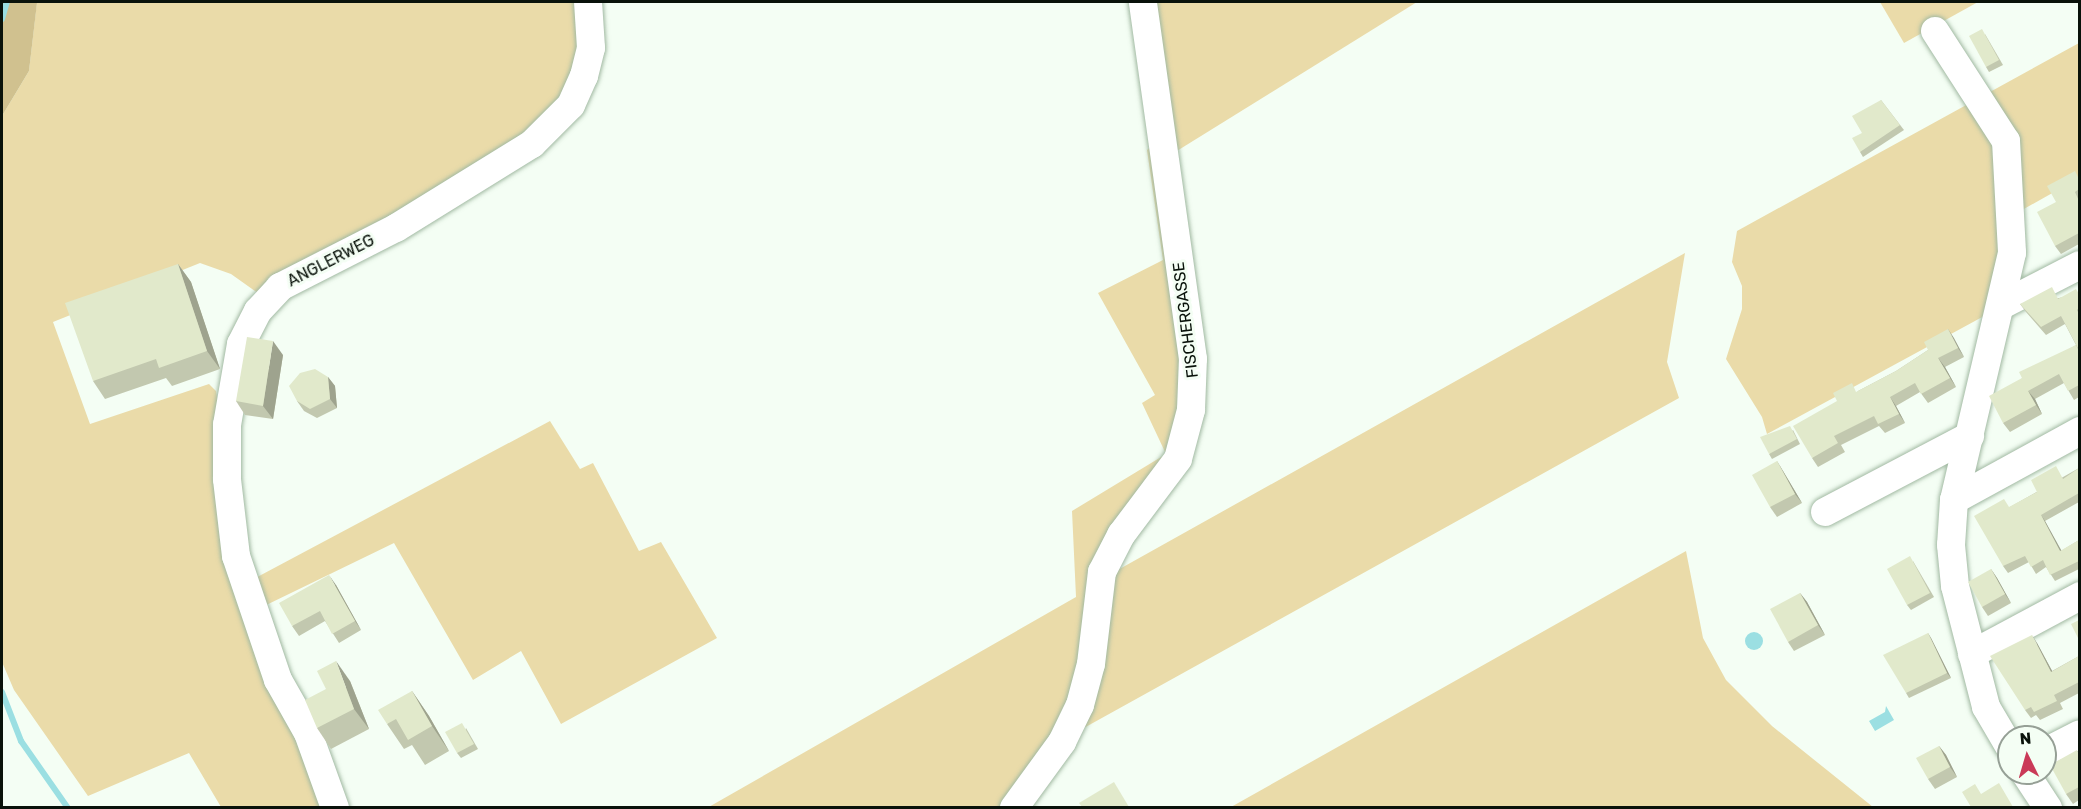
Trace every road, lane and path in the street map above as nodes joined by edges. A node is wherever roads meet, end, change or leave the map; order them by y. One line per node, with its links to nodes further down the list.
1 (588, 2): 16 (street, ANGLERWEG)
2 (1143, 2): 17 (street, FISCHERGASSE)
3 (1935, 31): 5 (street)
4 (2079, 264): 5 (street)
5 (2004, 304): 7 (street)
6 (2079, 431): 8 (street)
7 (1970, 436): 8 (street); 9 (street)
8 (1954, 500): 11 (street)
9 (1825, 512)
10 (2079, 596): 11 (street)
11 (1972, 654): 12 (street)
12 (1997, 726)
13 (2079, 734): 14 (street)
14 (2057, 746)
15 (2033, 785): 18 (street)
16 (335, 807)
17 (1014, 807)
18 (2048, 807)

